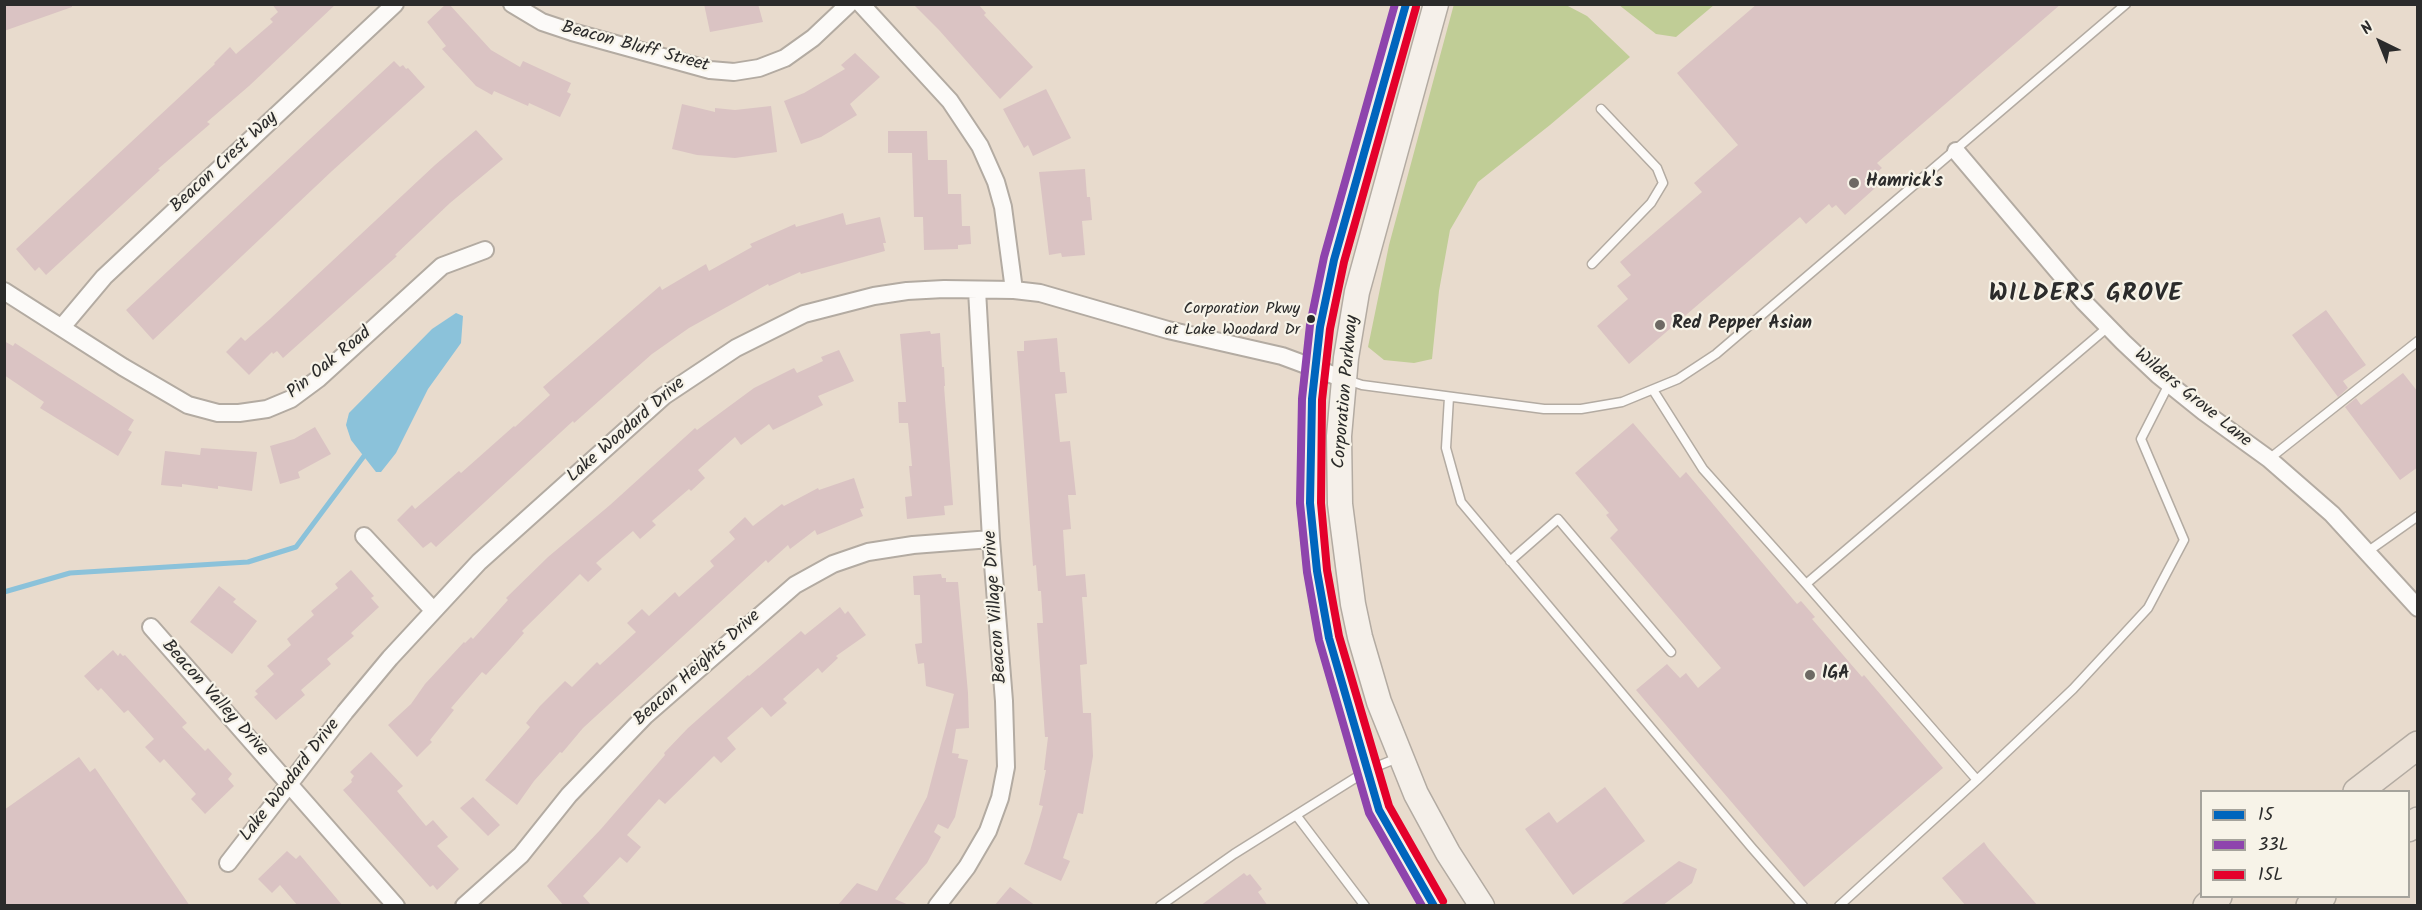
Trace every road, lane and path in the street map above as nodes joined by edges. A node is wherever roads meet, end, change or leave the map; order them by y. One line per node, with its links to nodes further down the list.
1 (396, 4): 15 (street, Beacon Crest Way)
2 (512, 4): 3 (street, Beacon Bluff Street)
3 (849, 4)
4 (861, 4): 13 (street)
5 (1406, 4): 18 (main road, Corporation Parkway)
6 (1436, 4): 19 (main road, Corporation Parkway)
7 (2126, 4): 9 (lane)
8 (1601, 110): 11 (lane)
9 (1956, 151): 16 (street, Wilders Grove Lane); 21 (lane)
10 (485, 250): 15 (street, Pin Oak Road)
11 (1592, 264)
12 (977, 290): 13 (street, Lake Woodard Drive); 26 (street, Beacon Village Drive); 31 (street, Lake Woodard Drive)
13 (1014, 290): 18 (street, Lake Woodard Drive)
14 (4, 291): 15 (street, Pin Oak Road)
15 (62, 327)
16 (2108, 327): 20 (street, Wilders Grove Lane); 29 (lane)
17 (2418, 341): 23 (lane)
18 (1315, 368): 19 (street, Lake Woodard Drive); 36 (main road, Corporation Parkway)
19 (1344, 379): 22 (lane); 35 (main road, Corporation Parkway)
20 (2169, 384): 23 (street, Wilders Grove Lane); 37 (lane)
21 (1653, 390): 22 (lane); 29 (lane)
22 (1449, 397): 28 (lane)
23 (2269, 459): 27 (street, Wilders Grove Lane)
24 (2418, 516): 27 (lane)
25 (364, 536): 31 (street)
26 (992, 539): 43 (street, Beacon Heights Drive); 44 (street, Beacon Village Drive)
27 (2367, 552): 30 (street, Wilders Grove Lane)
28 (1510, 561): 33 (lane); 49 (lane)
29 (1806, 584): 37 (lane)
30 (2418, 608)
31 (433, 610): 38 (street, Lake Woodard Drive)
32 (151, 627): 38 (street, Beacon Valley Drive)
33 (1671, 652)
34 (2418, 745): 39 (main road)
35 (1400, 757): 36 (lane); 48 (main road, Corporation Parkway)
36 (1368, 770): 40 (lane); 47 (main road, Corporation Parkway)
37 (1977, 780): 50 (lane)
38 (290, 784): 41 (street, Lake Woodard Drive); 42 (street, Beacon Valley Drive)
39 (2360, 790)
40 (1296, 815): 45 (lane); 46 (lane)
41 (228, 862)
42 (396, 906)
43 (464, 906)
44 (937, 906)
45 (1160, 906)
46 (1365, 906)
47 (1434, 906)
48 (1482, 906)
49 (1803, 906)
50 (1839, 906)

